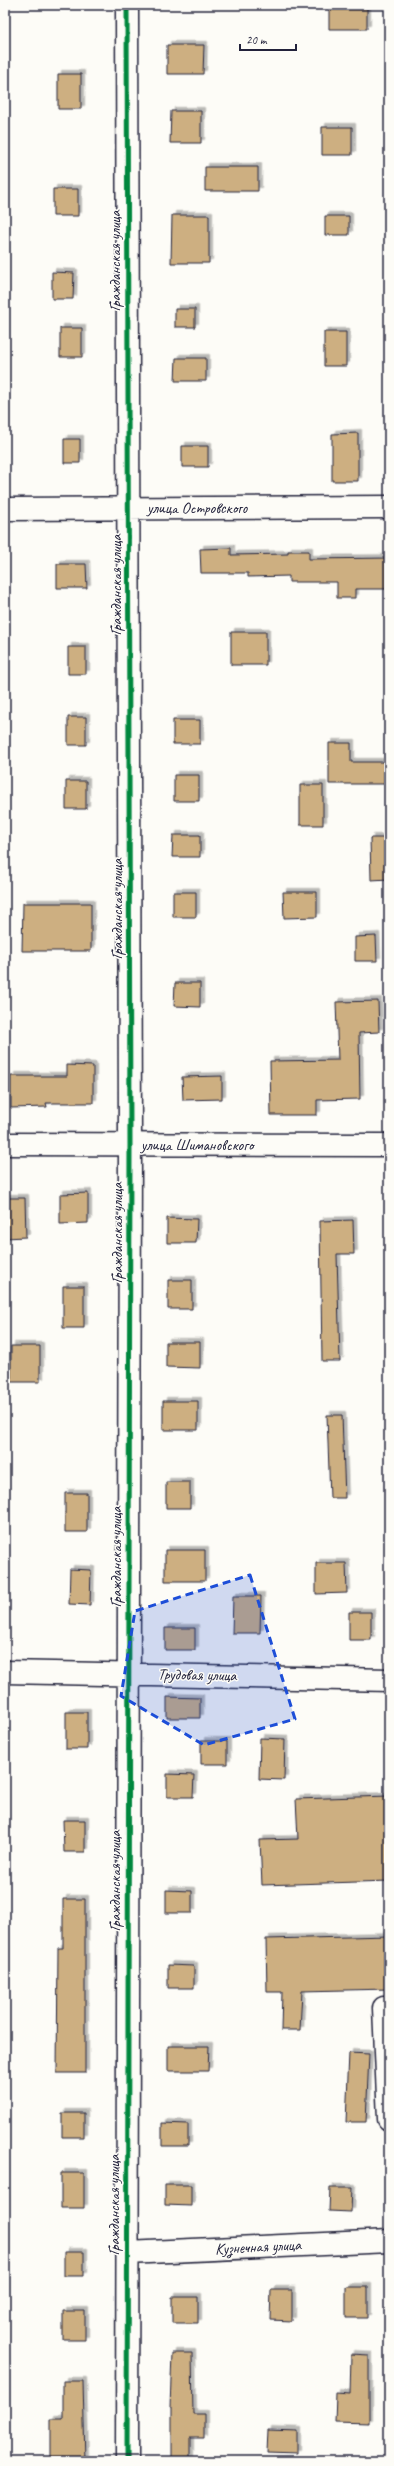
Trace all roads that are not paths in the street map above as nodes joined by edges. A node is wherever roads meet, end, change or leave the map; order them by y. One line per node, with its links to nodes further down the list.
1 (127, 5): 3 (street, Гражданская улица)
2 (389, 507): 3 (street, улица Островского)
3 (128, 508): 4 (street, улица Островского); 6 (street, Гражданская улица)
4 (5, 509)
5 (5, 1144): 6 (street, улица Шимановского)
6 (130, 1144): 7 (street, улица Шимановского); 9 (street, Гражданская улица)
7 (389, 1145)
8 (5, 1672): 9 (street, Трудовая улица)
9 (129, 1673): 10 (street, Трудовая улица); 14 (street, Гражданская улица)
10 (389, 1680)
11 (384, 2008): 12 (street)
12 (389, 2119)
13 (389, 2242): 14 (street, Кузнечная улица)
14 (127, 2253): 15 (street, Гражданская улица)
15 (126, 2461)

